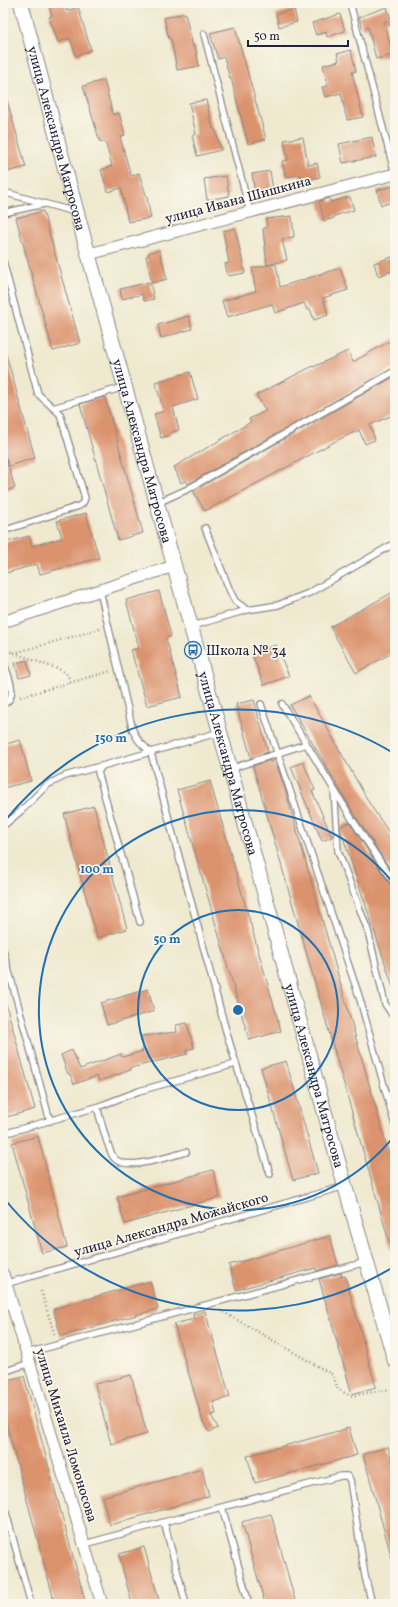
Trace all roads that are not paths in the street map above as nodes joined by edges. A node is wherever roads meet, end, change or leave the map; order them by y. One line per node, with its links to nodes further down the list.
1 (21, 3): 9 (street, улица Александра Матросова)
2 (350, 3): 4 (lane)
3 (204, 34): 7 (lane)
4 (395, 174): 7 (street, улица Ивана Шишкина)
5 (3, 192): 6 (lane)
6 (45, 204): 8 (lane); 9 (lane)
7 (250, 212): 10 (street, улица Ивана Шишкина)
8 (3, 213)
9 (77, 213): 10 (street, улица Александра Матросова)
10 (88, 254): 13 (street, улица Александра Матросова)
11 (3, 261): 14 (lane)
12 (395, 371): 15 (lane)
13 (125, 386): 14 (lane); 15 (street, улица Александра Матросова)
14 (54, 408): 17 (lane)
15 (157, 504): 19 (street, улица Александра Матросова)
16 (205, 528): 21 (lane)
17 (3, 531)
18 (395, 543): 21 (lane)
19 (174, 566): 20 (street); 23 (street, улица Александра Матросова)
20 (100, 591): 22 (street); 30 (lane)
21 (247, 610): 23 (lane)
22 (3, 622)
23 (191, 627): 28 (street, улица Александра Матросова)
24 (3, 661): 25 (lane)
25 (3, 704)
26 (261, 704): 31 (lane)
27 (282, 704): 29 (lane)
28 (220, 732): 30 (lane); 33 (street, улица Александра Матросова)
29 (306, 744): 31 (lane); 34 (lane)
30 (151, 753): 32 (lane); 40 (lane)
31 (278, 754): 33 (lane); 43 (lane)
32 (102, 766): 35 (lane); 37 (lane)
33 (230, 769): 47 (street, улица Александра Матросова)
34 (334, 789): 36 (lane); 39 (lane)
35 (3, 826)
36 (394, 884)
37 (140, 922)
38 (3, 950): 42 (lane)
39 (395, 1019)
40 (235, 1064): 41 (lane); 46 (lane)
41 (97, 1107): 42 (lane); 45 (lane)
42 (50, 1120): 44 (lane)
43 (395, 1125)
44 (3, 1134)
45 (186, 1152)
46 (270, 1174)
47 (345, 1186): 48 (street, улица Александра Матросова); 49 (lane, улица Александра Можайского)
48 (366, 1262): 50 (lane); 51 (street, улица Александра Матросова)
49 (4, 1280): 50 (street, улица Михаила Ломоносова)
50 (29, 1358): 52 (lane); 57 (street, улица Михаила Ломоносова)
51 (395, 1361)
52 (3, 1372)
53 (3, 1502): 55 (lane)
54 (222, 1507): 56 (lane); 61 (lane); 62 (lane)
55 (4, 1509): 58 (lane)
56 (164, 1522): 57 (lane); 60 (lane)
57 (85, 1544): 59 (street, улица Михаила Ломоносова)
58 (31, 1604)
59 (102, 1604)
60 (186, 1604)
61 (249, 1604)
62 (372, 1604)

